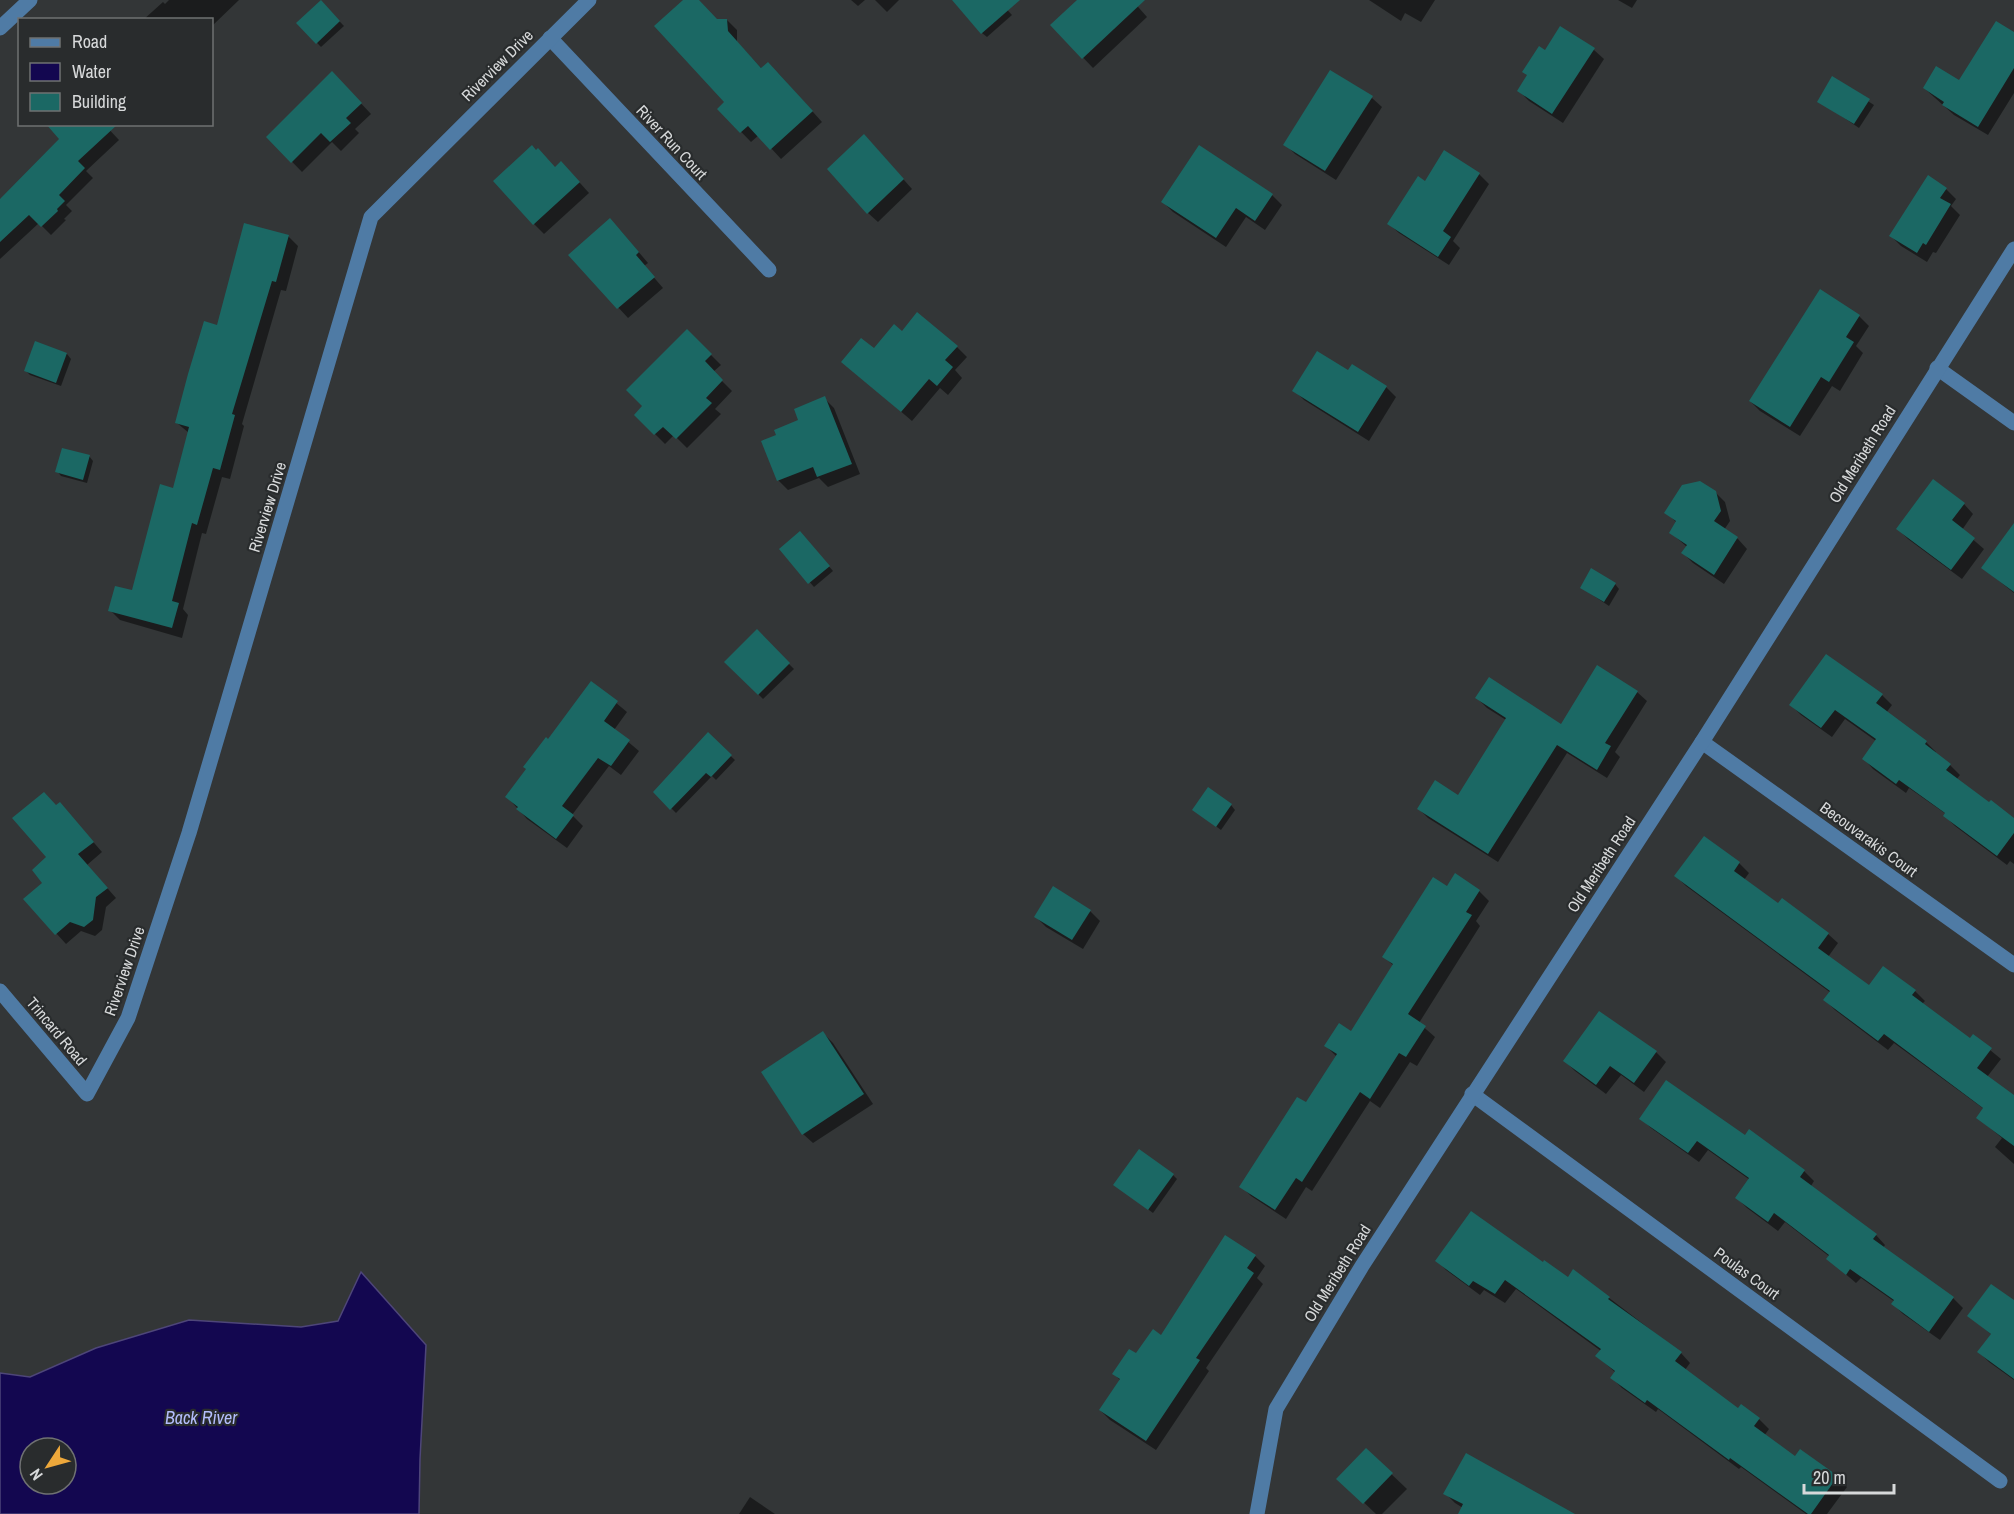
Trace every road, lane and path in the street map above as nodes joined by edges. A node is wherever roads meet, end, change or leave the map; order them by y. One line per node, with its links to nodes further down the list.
1 (30, 0): 3 (street)
2 (589, 0): 4 (street, Riverview Drive)
3 (0, 28)
4 (550, 38): 6 (street, River Run Court); 12 (street, Riverview Drive)
5 (2014, 249): 7 (street, Old Meribeth Road)
6 (769, 270)
7 (1937, 368): 8 (street); 9 (street, Old Meribeth Road)
8 (2014, 423)
9 (1702, 742): 10 (street, Becouvarakis Court); 13 (street, Old Meribeth Road)
10 (2014, 965)
11 (0, 991): 12 (street, Trincard Road)
12 (87, 1094)
13 (1472, 1094): 14 (street, Poulas Court); 15 (street, Old Meribeth Road)
14 (2000, 1481)
15 (1257, 1514)

